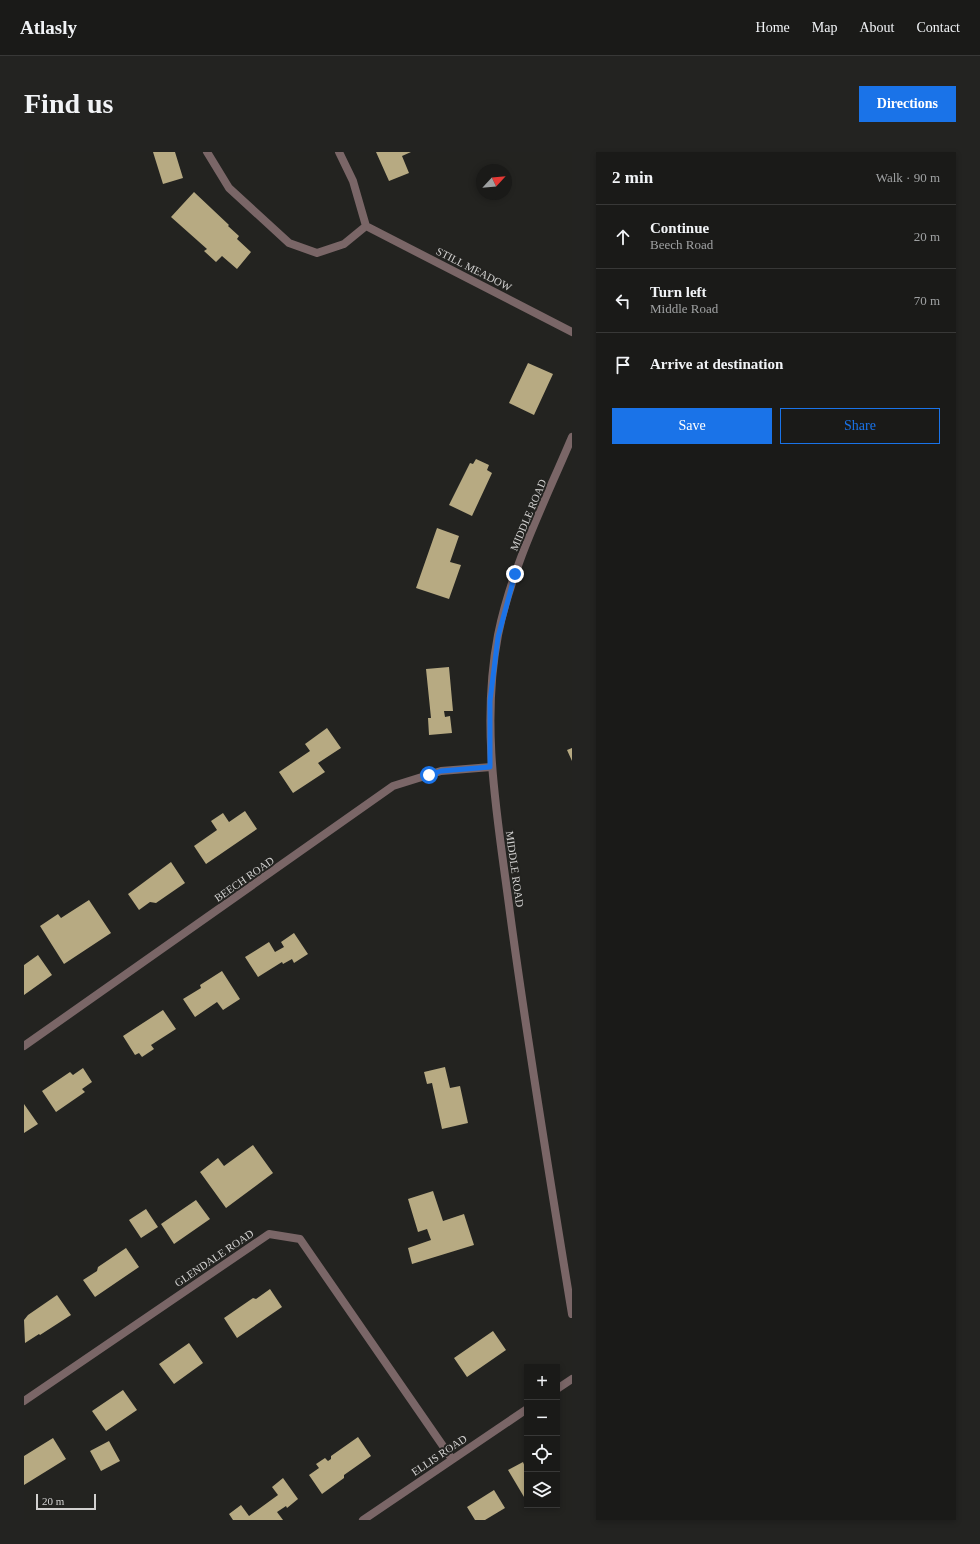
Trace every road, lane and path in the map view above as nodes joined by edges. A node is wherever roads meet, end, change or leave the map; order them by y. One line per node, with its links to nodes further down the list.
1 (207, 152): 3 (street)
2 (339, 152): 3 (street)
3 (366, 226): 4 (street, STILL MEADOW)
4 (572, 332)
5 (572, 437): 6 (street, MIDDLE ROAD)
6 (490, 767): 7 (street, BEECH ROAD); 8 (street, MIDDLE ROAD)
7 (24, 1046)
8 (572, 1314)
9 (572, 1379): 10 (street)
10 (560, 1387)
11 (24, 1401): 13 (street, GLENDALE ROAD)
12 (524, 1411): 13 (street, ELLIS ROAD)
13 (452, 1459): 14 (street, ELLIS ROAD)
14 (363, 1520)

